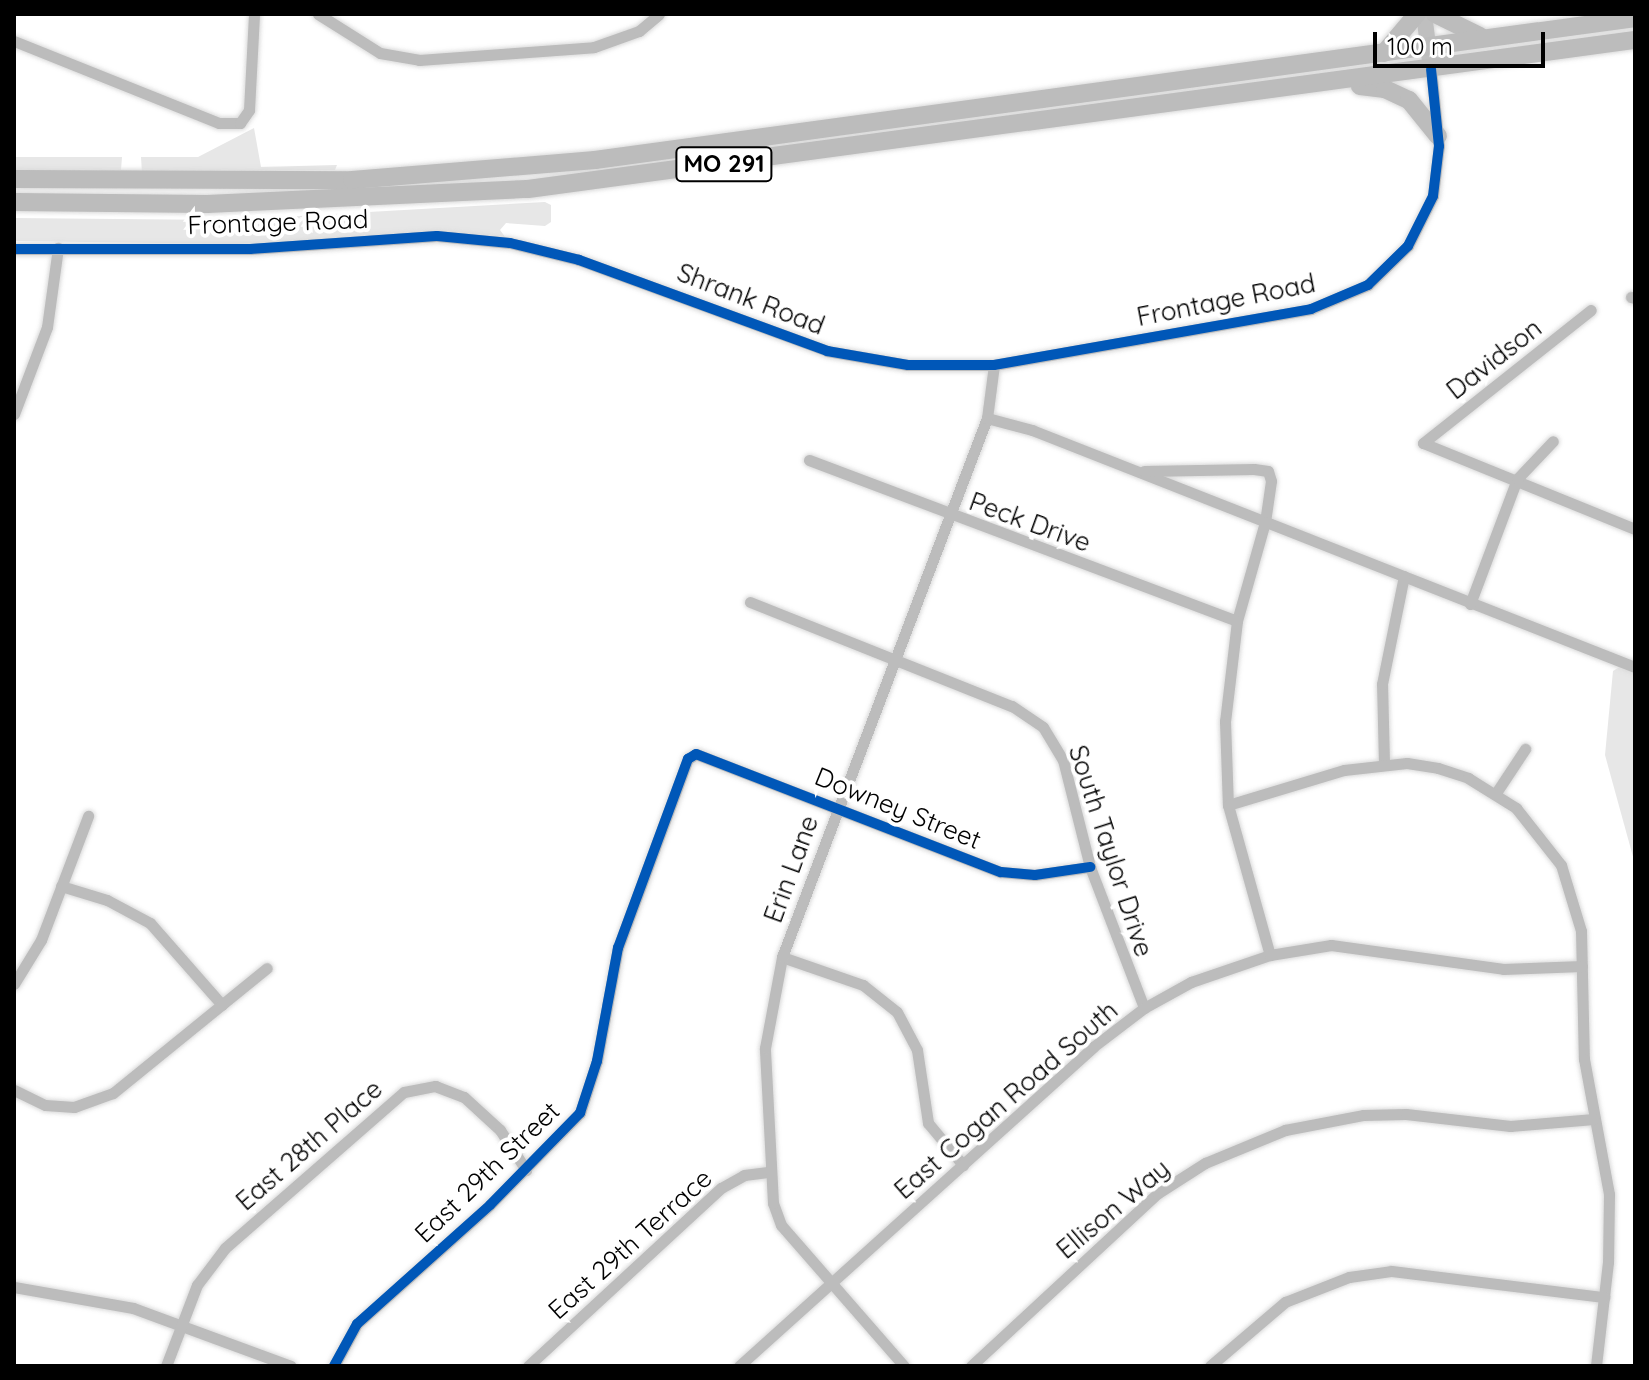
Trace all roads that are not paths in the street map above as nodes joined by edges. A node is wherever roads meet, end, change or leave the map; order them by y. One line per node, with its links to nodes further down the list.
1 (254, 14): 10 (street)
2 (318, 14): 3 (street)
3 (659, 14)
4 (1417, 14): 12 (highway)
5 (1424, 14): 11 (main road)
6 (1435, 14): 8 (highway)
7 (1635, 18): 8 (highway, MO 291)
8 (1503, 37): 11 (highway, MO 291)
9 (1635, 40): 13 (highway, MO 291)
10 (14, 41)
11 (1429, 47): 12 (highway, MO 291); 13 (main road)
12 (1384, 53): 16 (highway, MO 291)
13 (1431, 69): 14 (highway, MO 291); 15 (street, Frontage Road)
14 (1321, 84): 15 (highway); 17 (highway, MO 291)
15 (1438, 136): 22 (street, Frontage Road)
16 (14, 179)
17 (14, 202)
18 (58, 248): 19 (street, Frontage Road); 20 (street, Frontage Road); 24 (street)
19 (14, 249)
20 (542, 251): 23 (street, Shrank Road)
21 (1591, 310): 29 (street, Davidson)
22 (994, 365): 23 (street, Frontage Road); 25 (street, Erin Lane)
23 (949, 366)
24 (14, 414)
25 (987, 418): 28 (street); 30 (street, Erin Lane)
26 (1553, 441): 29 (street)
27 (809, 460): 30 (street, Peck Drive)
28 (1137, 472): 31 (street); 31 (street)
29 (1517, 479): 32 (street); 35 (street)
30 (949, 516): 36 (street, Peck Drive); 37 (street, Erin Lane)
31 (1265, 522): 33 (street); 36 (street)
32 (1635, 529)
33 (1404, 576): 35 (street); 41 (street)
34 (750, 602): 37 (street, South Taylor Drive)
35 (1470, 604): 38 (street)
36 (1237, 621): 43 (street)
37 (893, 662): 44 (street, Erin Lane); 46 (street, South Taylor Drive)
38 (1635, 667)
39 (1525, 749): 42 (street)
40 (696, 754): 44 (street, Downey Street); 58 (street, East 29th Street)
41 (1384, 764): 42 (street); 43 (street)
42 (1496, 793): 50 (street)
43 (1228, 805): 48 (street)
44 (838, 806): 46 (street, Downey Street); 49 (street, Erin Lane)
45 (88, 816): 47 (street)
46 (1090, 867): 54 (street, South Taylor Drive)
47 (61, 886): 52 (street); 53 (street)
48 (1270, 955): 50 (street, East Cogan Road South); 54 (street, East Cogan Road South)
49 (782, 957): 57 (street); 59 (street, Erin Lane)
50 (1582, 966): 56 (street)
51 (267, 968): 53 (street)
52 (14, 984)
53 (222, 1005): 55 (street)
54 (1144, 1008): 57 (street, East Cogan Road South)
55 (14, 1090)
56 (1594, 1119): 62 (street); 70 (street, Ellison Way)
57 (963, 1165): 60 (street, East Cogan Road South)
58 (526, 1170): 63 (street, East 28th Place); 66 (street, East 29th Street)
59 (770, 1172): 60 (street, Erin Lane); 67 (street, East 29th Terrace)
60 (831, 1285): 68 (street, East Cogan Road South); 69 (street, Erin Lane)
61 (14, 1287): 63 (street)
62 (1604, 1297): 71 (street); 72 (street)
63 (183, 1323): 64 (street, East 28th Place); 65 (street)
64 (166, 1366)
65 (291, 1366)
66 (334, 1366)
67 (528, 1366)
68 (739, 1366)
69 (904, 1366)
70 (971, 1366)
71 (1210, 1366)
72 (1596, 1366)

